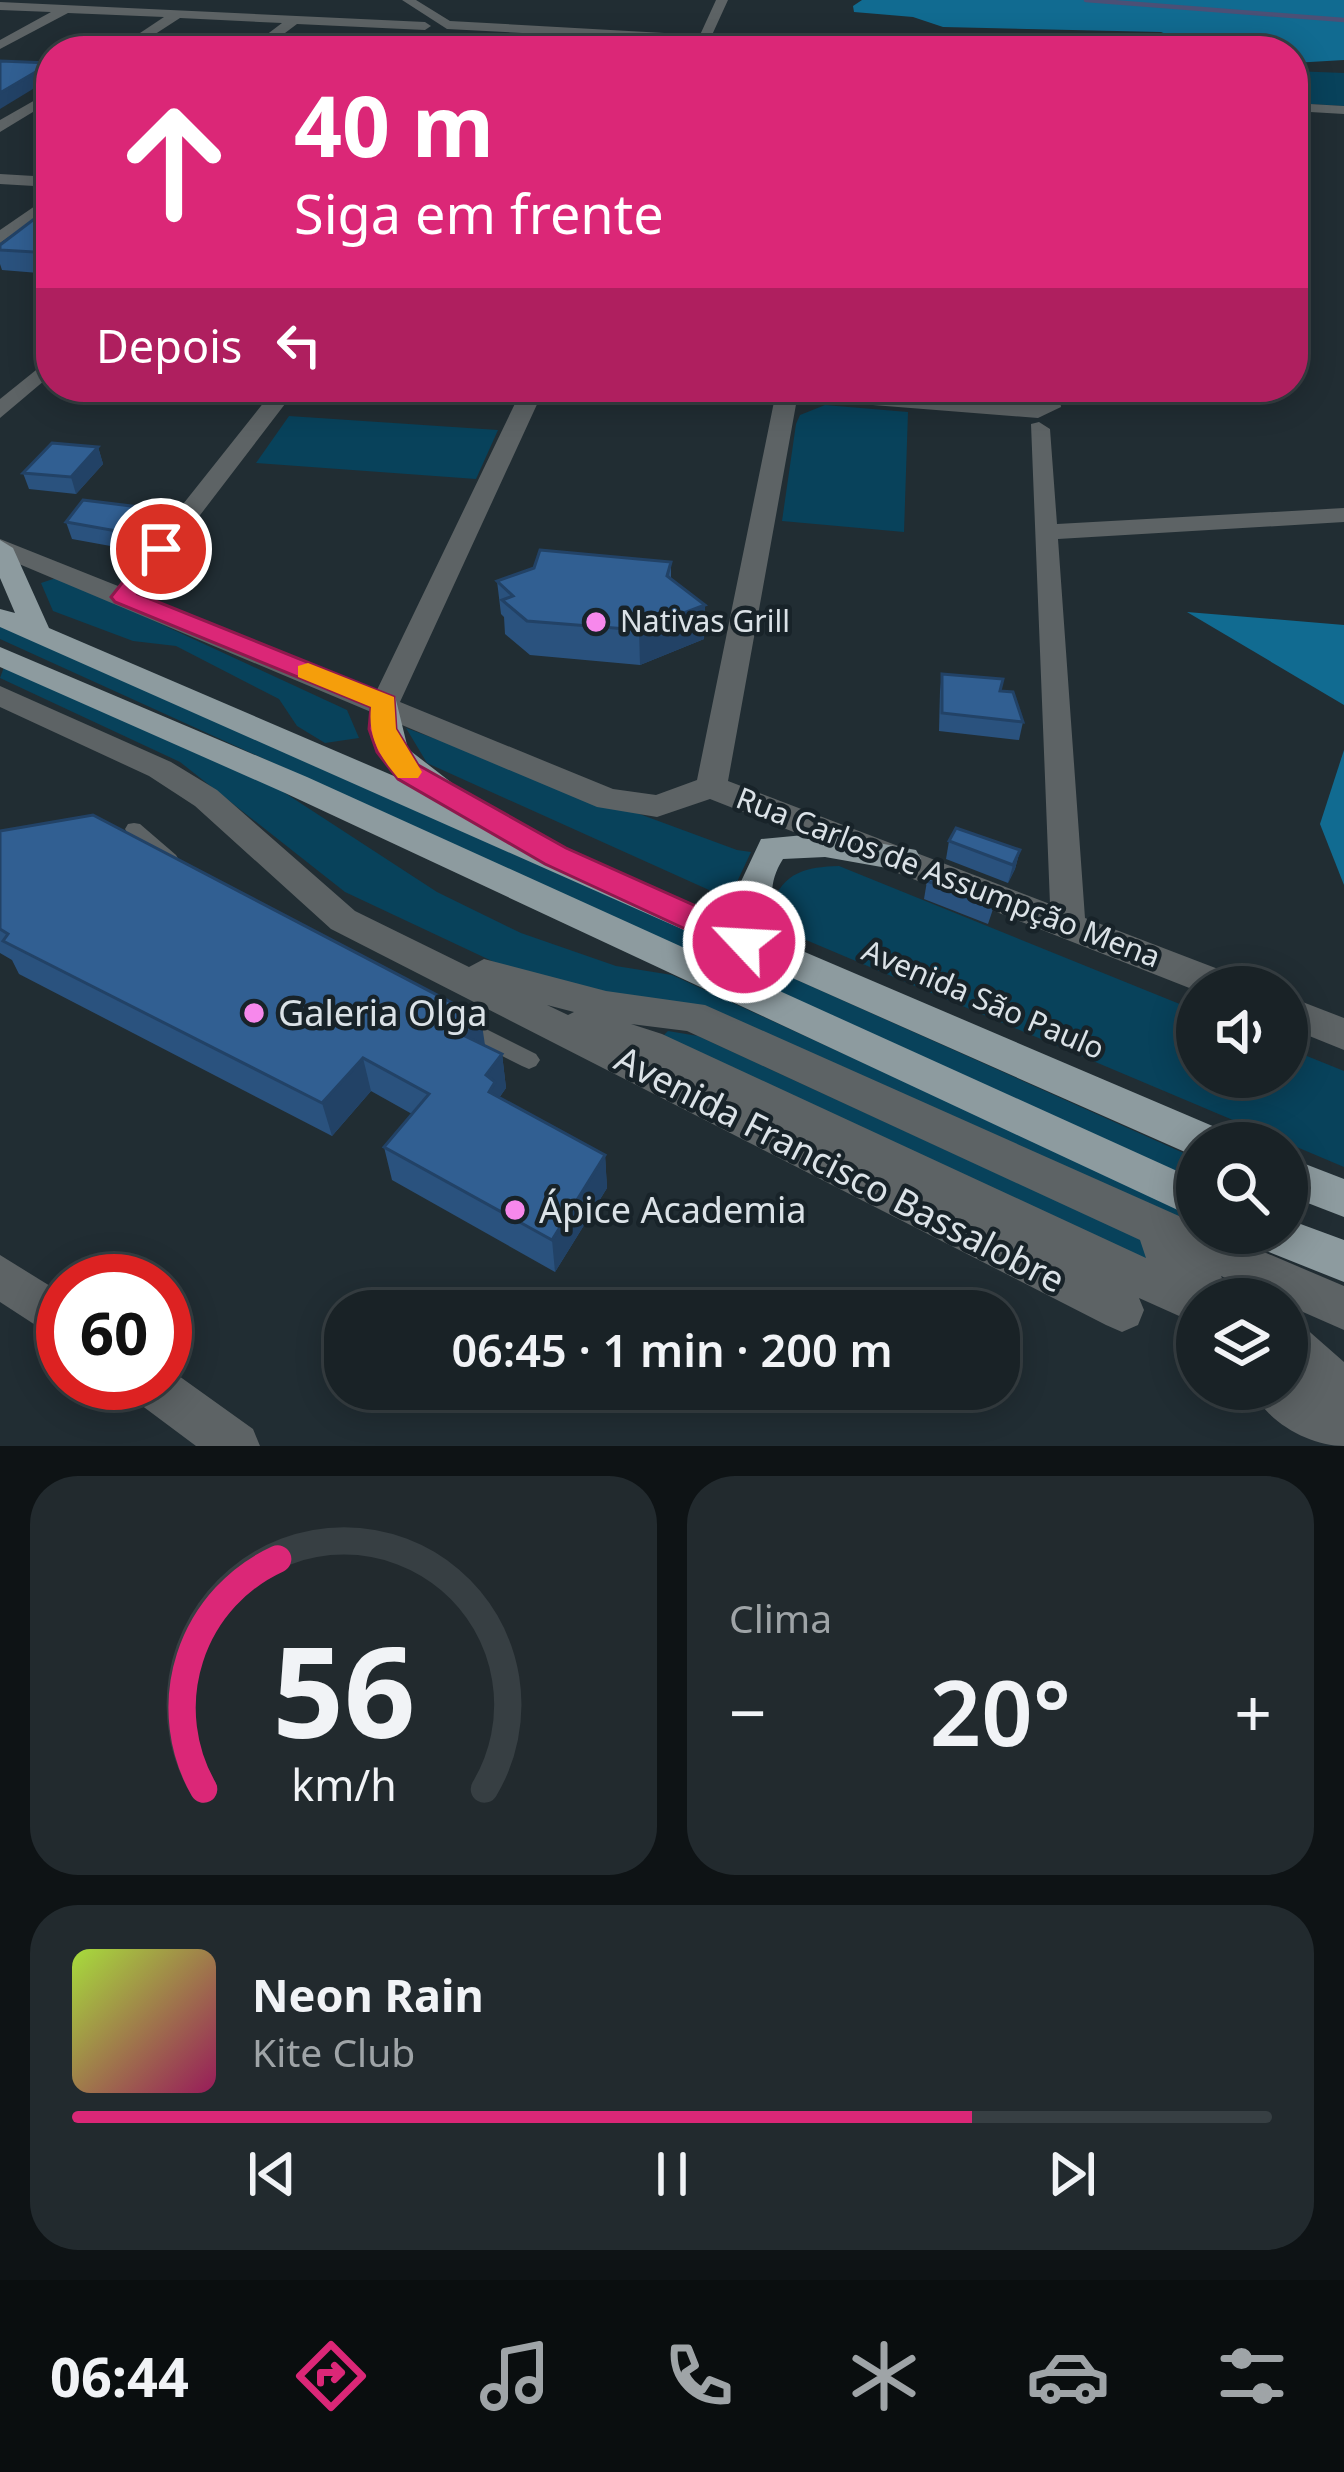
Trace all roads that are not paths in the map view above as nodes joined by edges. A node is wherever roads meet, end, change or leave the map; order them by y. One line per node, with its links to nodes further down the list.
1 (408, 0): 7 (street)
2 (722, 0): 13 (street)
3 (0, 6): 4 (street)
4 (64, 10): 5 (street); 14 (street)
5 (176, 16): 6 (street); 8 (street)
6 (292, 21): 9 (street); 10 (street)
7 (566, 32): 11 (street); 12 (street)
8 (144, 36)
9 (272, 36)
10 (408, 36)
11 (563, 36)
12 (608, 36)
13 (706, 36)
14 (0, 45)
15 (36, 104): 18 (street)
16 (1308, 108): 17 (street)
17 (1344, 110)
18 (0, 127)
19 (0, 179): 20 (street)
20 (36, 181)
21 (36, 211): 22 (street)
22 (0, 238)
23 (36, 378): 29 (street)
24 (275, 402): 33 (street)
25 (526, 402): 38 (street)
26 (786, 402): 39 (street)
27 (950, 402): 28 (street)
28 (1044, 409): 31 (street)
29 (0, 411)
30 (1344, 515): 31 (street)
31 (1046, 532): 45 (street)
32 (0, 547): 33 (street, Rua Carlos de Assumpção Mena); 35 (main road)
33 (123, 597): 38 (street, Rua Carlos de Assumpção Mena)
34 (0, 616): 35 (main road, Avenida São Paulo)
35 (35, 628): 41 (main road, Avenida São Paulo)
36 (0, 656): 55 (main road)
37 (0, 695): 44 (street)
38 (385, 703): 39 (street, Rua Carlos de Assumpção Mena); 41 (main road)
39 (711, 787): 42 (street, Rua Carlos de Assumpção Mena)
40 (134, 829): 43 (lane)
41 (556, 856): 46 (main road, Avenida São Paulo)
42 (904, 860): 45 (street, Rua Carlos de Assumpção Mena); 46 (main road)
43 (193, 879)
44 (344, 920): 50 (street, Avenida Francisco Bassalobre); 56 (street)
45 (1068, 924): 47 (street, Rua Carlos de Assumpção Mena)
46 (782, 959): 53 (main road, Avenida São Paulo)
47 (1176, 967)
48 (1308, 1019): 51 (street)
49 (452, 1020): 52 (lane)
50 (558, 1028): 62 (street); 65 (street, Avenida Francisco Bassalobre)
51 (1344, 1034)
52 (529, 1060)
53 (1176, 1129)
54 (1308, 1184): 57 (main road)
55 (1176, 1190)
56 (1089, 1198): 61 (street); 64 (street)
57 (1344, 1198)
58 (1308, 1247): 59 (main road)
59 (1344, 1261)
60 (0, 1276): 63 (street)
61 (1195, 1278)
62 (1176, 1293)
63 (36, 1302)
64 (1344, 1308)
65 (1122, 1310)
66 (1308, 1366): 68 (street)
67 (1308, 1396): 68 (street)
68 (1341, 1404)
69 (186, 1410): 70 (street)
70 (236, 1446)

